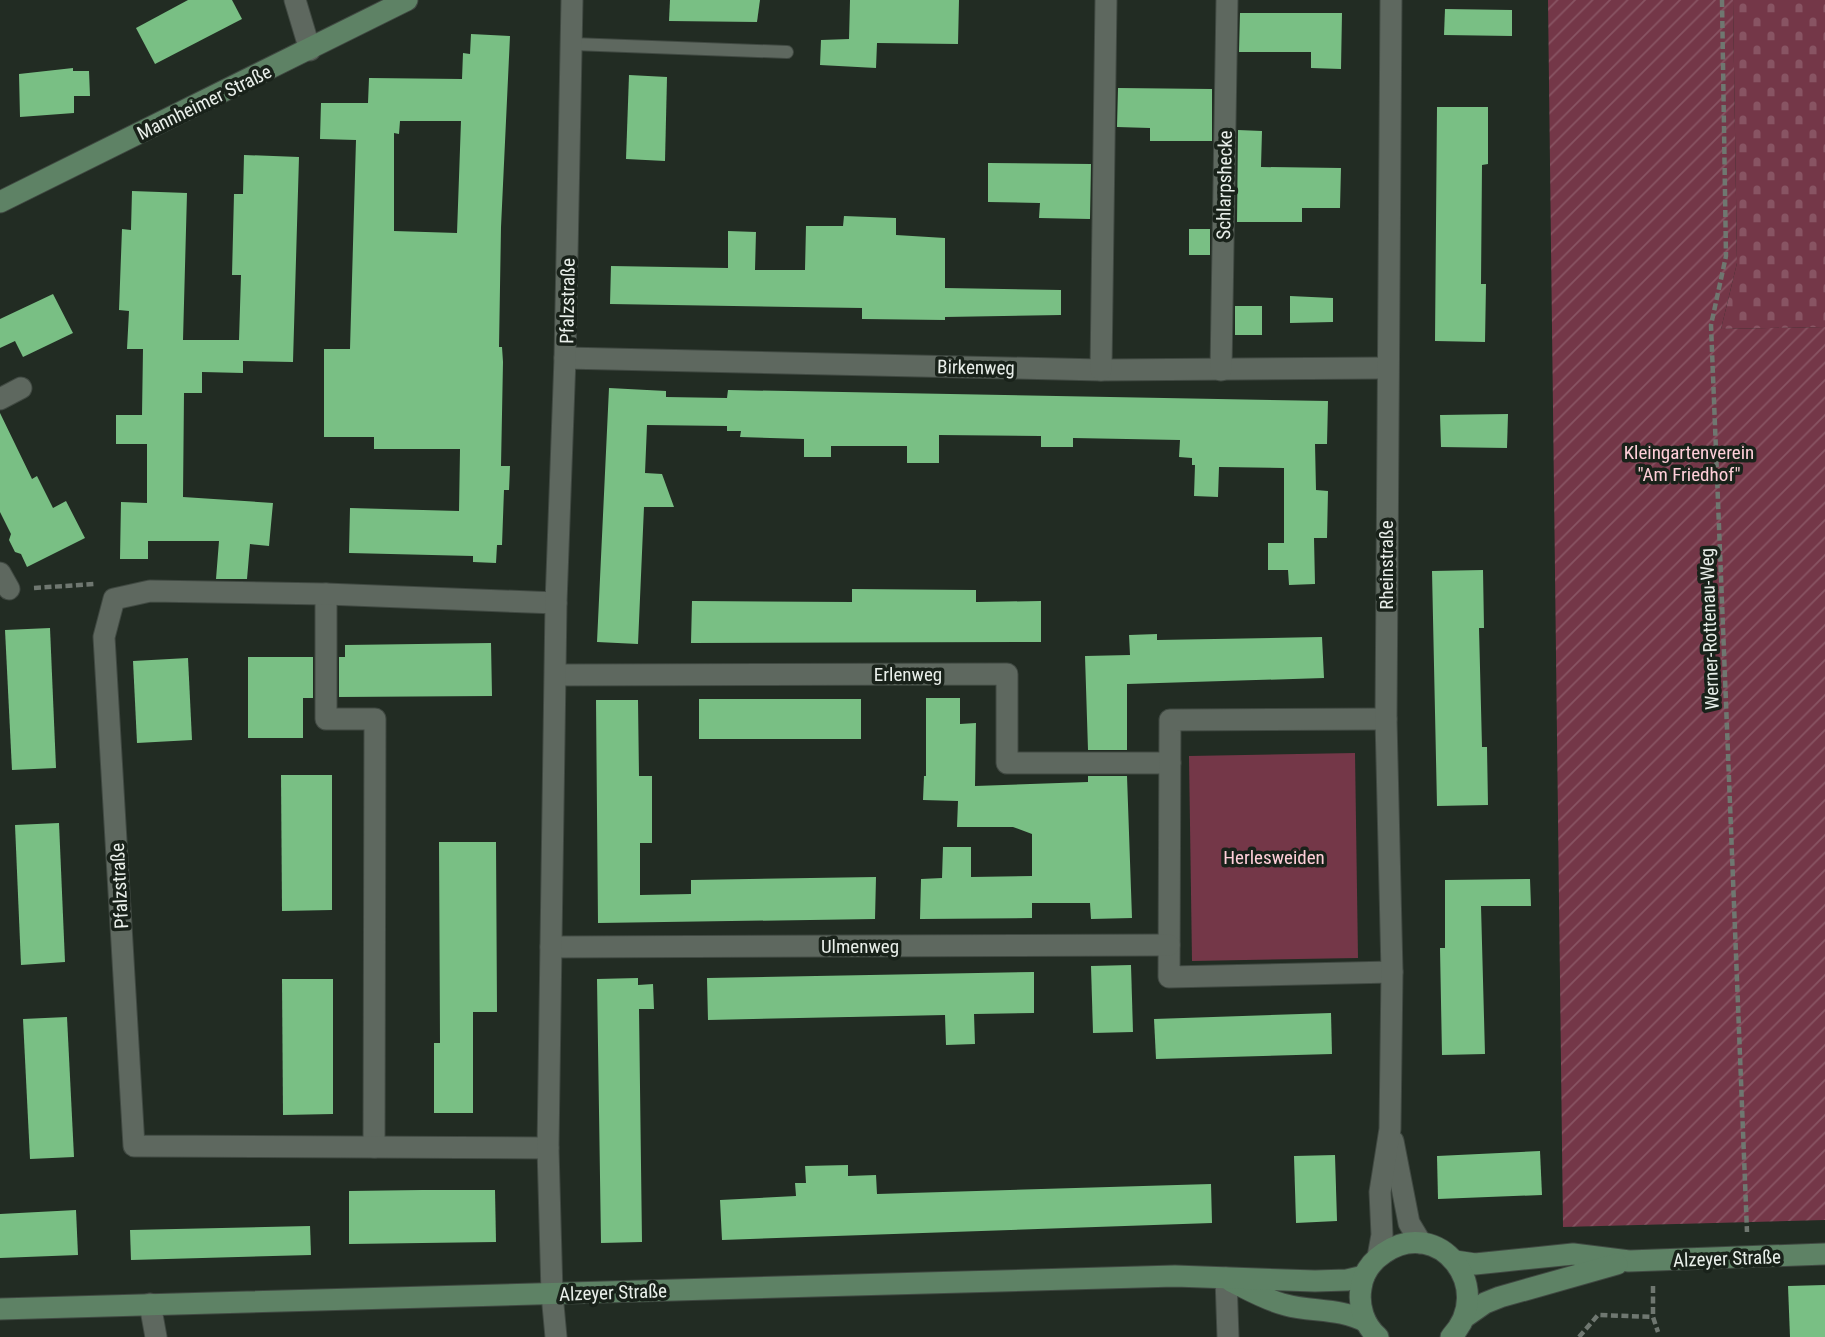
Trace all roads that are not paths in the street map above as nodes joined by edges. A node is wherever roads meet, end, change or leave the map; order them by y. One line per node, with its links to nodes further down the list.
1 (295, 0): 8 (street)
2 (407, 0): 8 (main road, Mannheimer Straße)
3 (572, 0): 7 (street, Pfalzstraße)
4 (1106, 0): 13 (street)
5 (1227, 0): 14 (street, Schlarpshecke)
6 (1391, 0): 12 (street, Rheinstraße)
7 (573, 44): 9 (lane); 11 (street, Pfalzstraße)
8 (310, 50): 10 (main road, Mannheimer Straße)
9 (787, 52)
10 (0, 202)
11 (565, 358): 13 (street, Birkenweg); 18 (street, Pfalzstraße)
12 (1387, 368): 14 (street, Birkenweg); 20 (street, Rheinstraße)
13 (1101, 370): 14 (street, Birkenweg)
14 (1221, 370)
15 (20, 388): 16 (street)
16 (0, 399)
17 (326, 594): 18 (street); 26 (street); 26 (street, Pfalzstraße)
18 (556, 603): 19 (street, Pfalzstraße)
19 (556, 675): 21 (street, Erlenweg); 23 (street, Pfalzstraße)
20 (1386, 719): 21 (street); 24 (street, Rheinstraße)
21 (1170, 763): 22 (street)
22 (1169, 945): 23 (street, Ulmenweg); 24 (street)
23 (551, 947): 27 (street, Pfalzstraße)
24 (1392, 972): 25 (street, Rheinstraße)
25 (1390, 1129): 28 (street, Rheinstraße); 30 (street, Rheinstraße)
26 (374, 1147): 27 (street, Pfalzstraße)
27 (548, 1148): 35 (street, Pfalzstraße)
28 (1421, 1243): 30 (main road); 31 (main road)
29 (1825, 1254): 32 (main road, Alzeyer Straße)
30 (1378, 1256): 33 (main road)
31 (1455, 1261): 32 (main road, Alzeyer Straße); 38 (main road)
32 (1629, 1261): 38 (main road, Alzeyer Straße)
33 (1364, 1276): 34 (main road, Alzeyer Straße); 39 (main road)
34 (1226, 1278): 35 (main road, Alzeyer Straße); 39 (main road, Alzeyer Straße); 42 (street)
35 (552, 1294): 36 (main road, Alzeyer Straße); 41 (street, Pfalzstraße)
36 (150, 1304): 37 (main road, Alzeyer Straße); 40 (street)
37 (0, 1309)
38 (1465, 1317): 43 (main road)
39 (1372, 1329)
40 (156, 1337)
41 (556, 1337)
42 (1228, 1337)
43 (1451, 1337)

